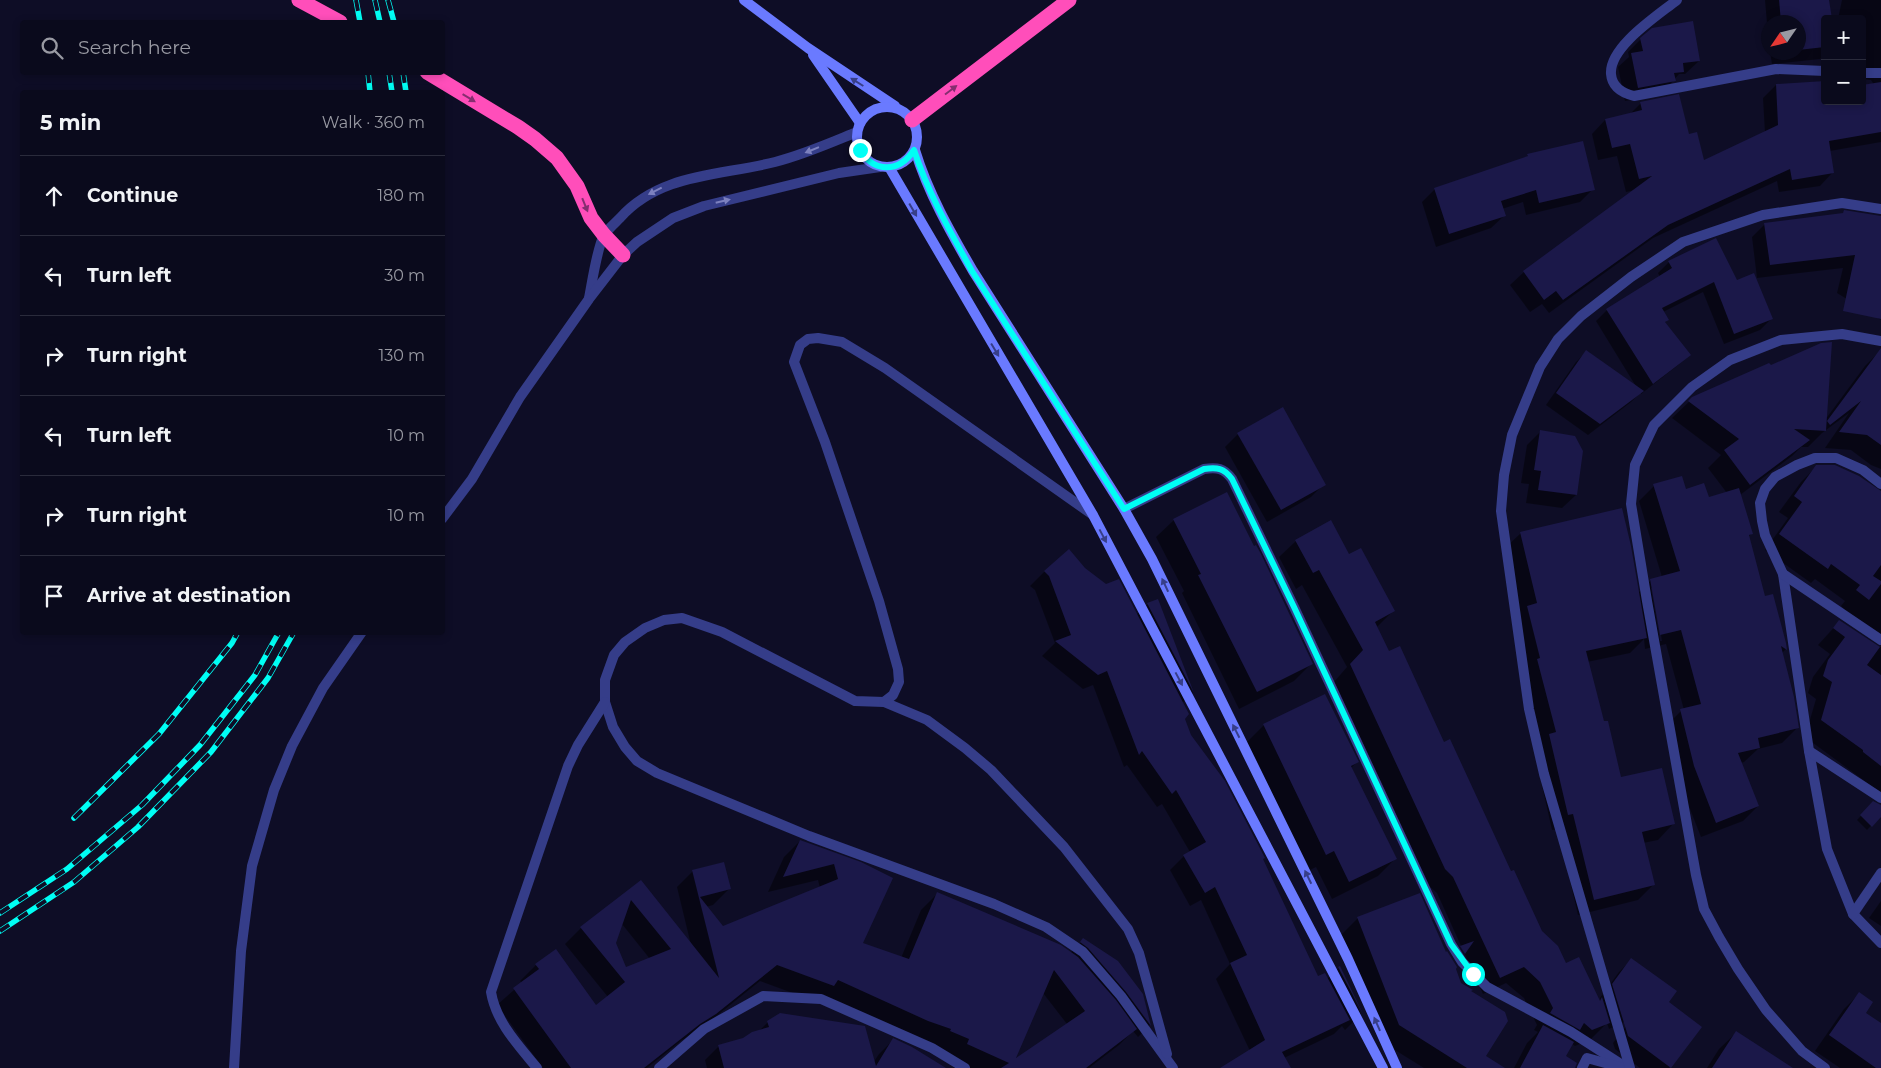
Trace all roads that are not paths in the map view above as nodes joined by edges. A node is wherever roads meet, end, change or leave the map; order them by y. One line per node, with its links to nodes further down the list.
1 (299, 0): 5 (highway)
2 (744, 0): 6 (street)
3 (1069, 0): 12 (highway, one-way to 3)
4 (1677, 0): 7 (street)
5 (336, 20)
6 (808, 48): 11 (street, one-way to 6); 13 (street)
7 (1821, 71)
8 (1866, 73): 9 (street)
9 (1881, 73)
10 (432, 75): 17 (highway, one-way to 17)
11 (898, 109): 12 (street); 13 (street)
12 (912, 120): 14 (street)
13 (858, 128): 15 (street); 17 (street, one-way to 17)
14 (914, 150): 15 (street); 22 (street)
15 (884, 167): 18 (street, one-way to 15); 24 (street, one-way to 24)
16 (1881, 208): 44 (street)
17 (604, 235): 18 (highway); 19 (street)
18 (623, 255): 19 (street)
19 (589, 299): 23 (street)
20 (1881, 341): 45 (street)
21 (1881, 484): 25 (street)
22 (1124, 509): 41 (street, one-way to 22); 44 (street)
23 (445, 515)
24 (1093, 515): 29 (street); 40 (street, one-way to 40)
25 (1783, 574): 27 (street); 30 (street)
26 (360, 635): 36 (street)
27 (1881, 640)
28 (605, 702): 29 (street); 35 (street); 37 (street)
29 (884, 702): 35 (street)
30 (1809, 751): 31 (street); 33 (street)
31 (1881, 798)
32 (1881, 873): 33 (street)
33 (1853, 914): 34 (street)
34 (1881, 943)
35 (1171, 1064)
36 (234, 1068)
37 (537, 1068)
38 (659, 1068): 39 (street)
39 (965, 1068)
40 (1383, 1068)
41 (1397, 1068)
42 (1582, 1068): 43 (street)
43 (1623, 1068)
44 (1628, 1068)
45 (1825, 1068)

